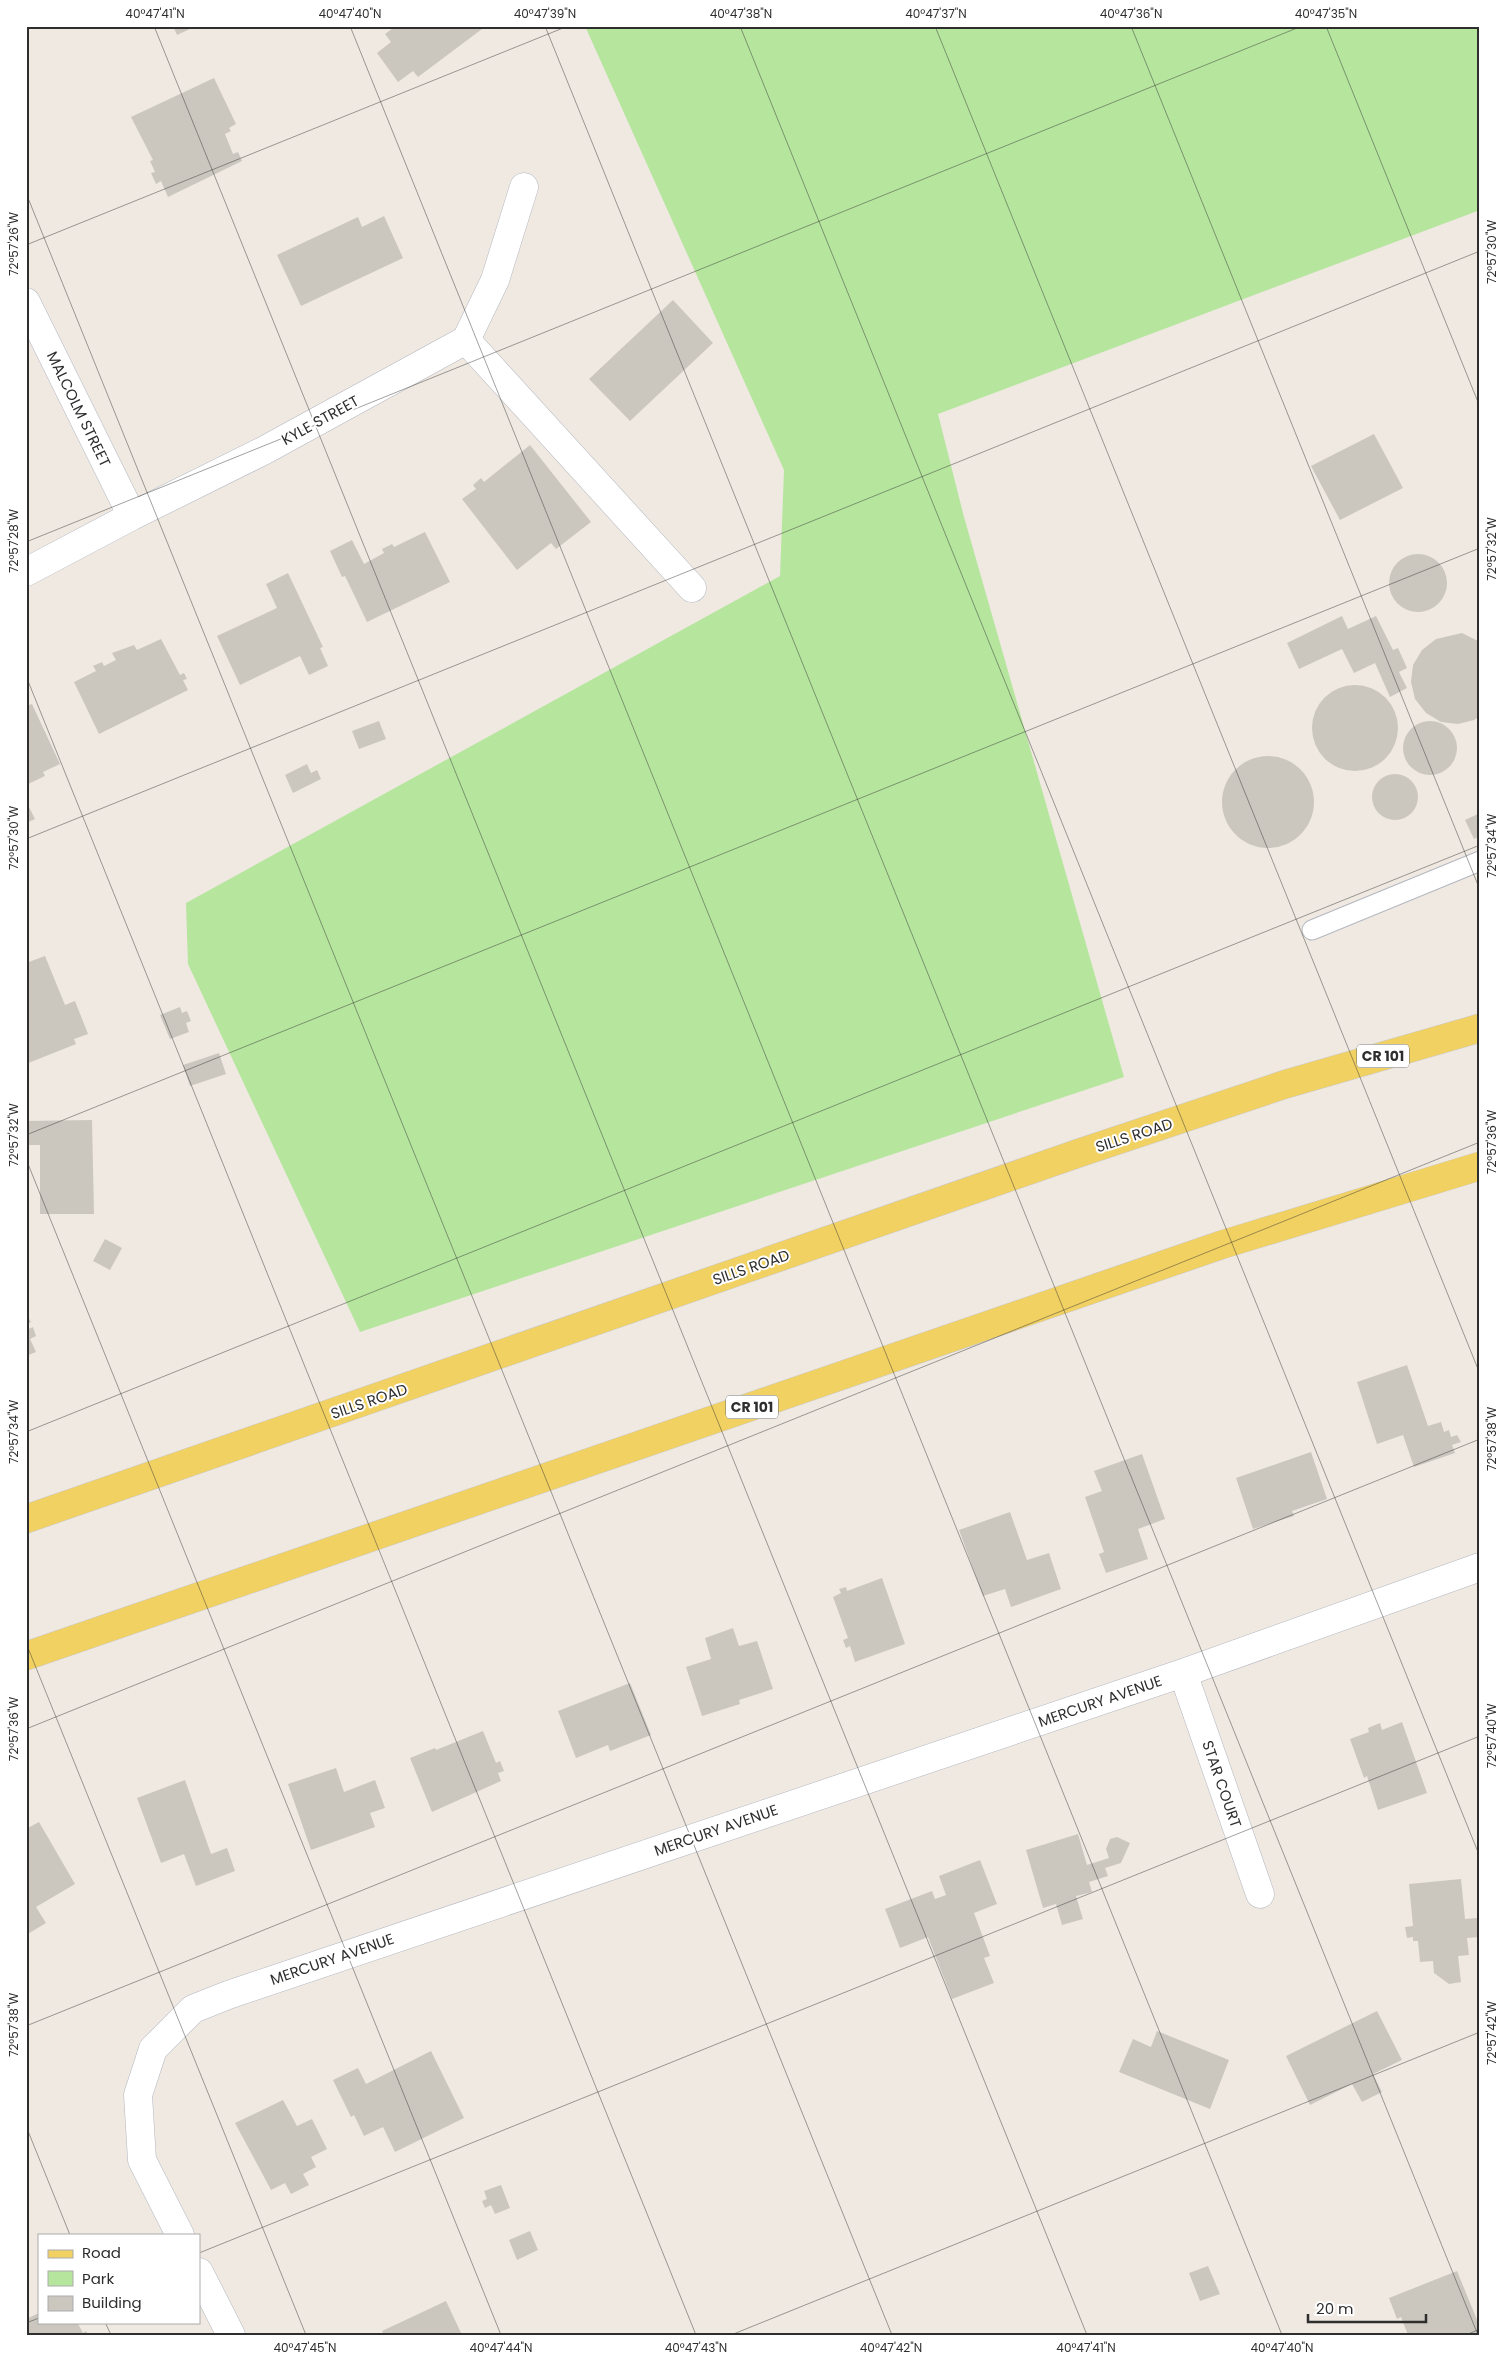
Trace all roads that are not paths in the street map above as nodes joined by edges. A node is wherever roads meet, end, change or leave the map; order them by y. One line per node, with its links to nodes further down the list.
1 (524, 187): 3 (street)
2 (26, 302): 4 (street, MALCOLM STREET)
3 (466, 340): 4 (street, KYLE STREET); 6 (street)
4 (132, 516): 5 (street, KYLE STREET)
5 (26, 572)
6 (692, 588)
7 (1480, 861): 8 (lane)
8 (1312, 930)
9 (1480, 1028): 11 (main road, SILLS ROAD / CR 101)
10 (1480, 1166): 13 (main road, CR 101)
11 (26, 1519)
12 (1480, 1567): 14 (street, MERCURY AVENUE)
13 (26, 1656)
14 (1183, 1673): 15 (street, STAR COURT); 16 (street, MERCURY AVENUE)
15 (1260, 1894)
16 (179, 2234)
17 (200, 2274): 18 (street)
18 (231, 2335)

